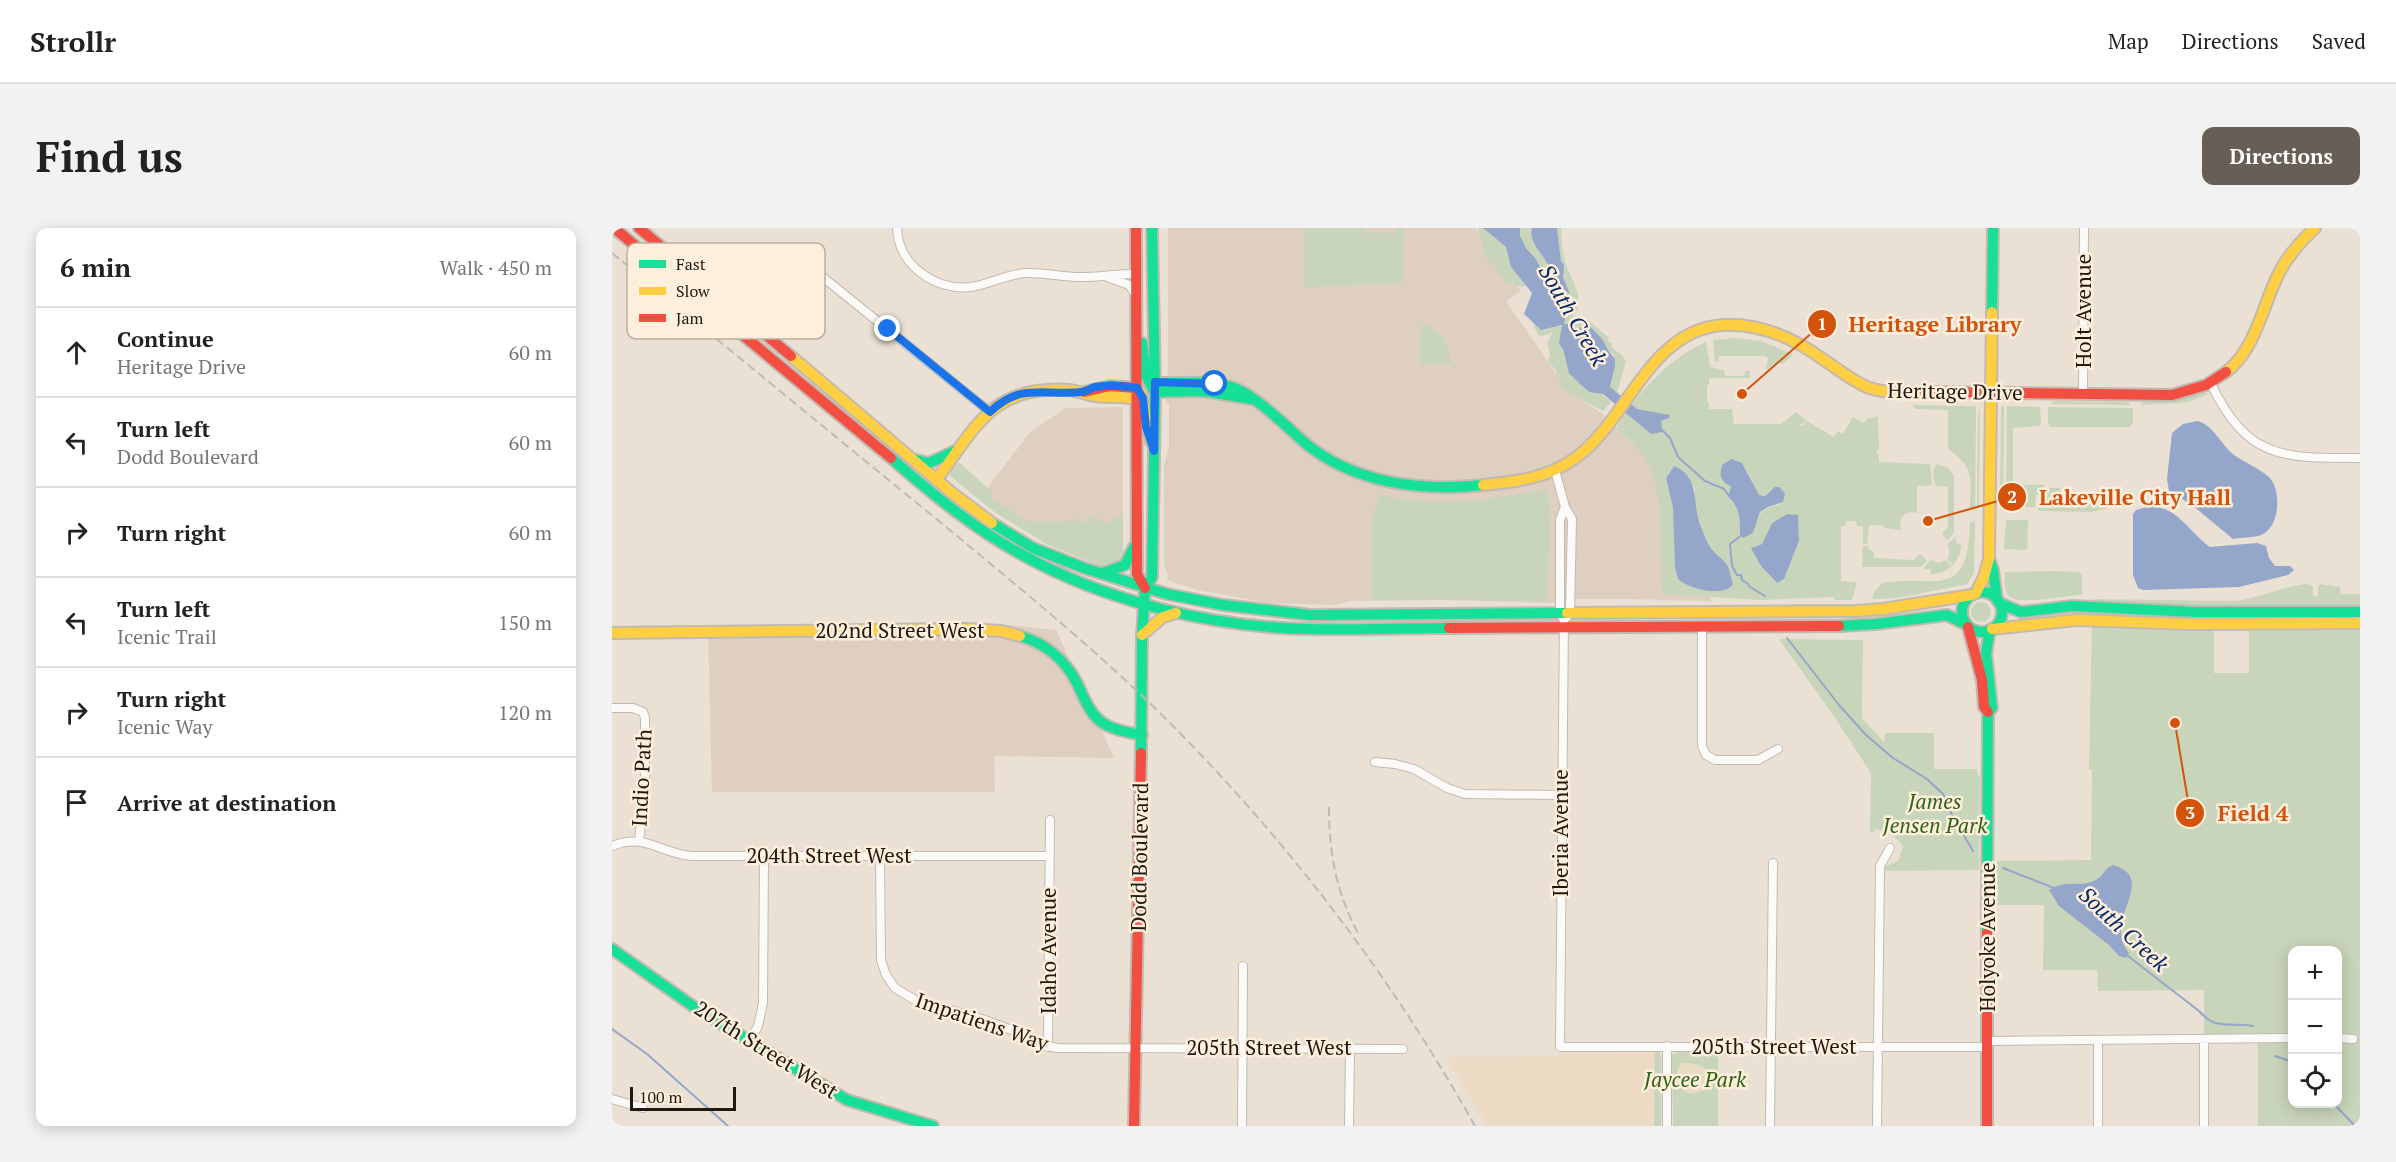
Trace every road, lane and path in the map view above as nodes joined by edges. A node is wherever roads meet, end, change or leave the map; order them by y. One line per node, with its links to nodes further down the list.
1 (614, 228): 9 (main road)
2 (639, 228): 10 (main road)
3 (897, 228): 12 (street)
4 (1136, 228): 11 (main road, Dodd Boulevard)
5 (1152, 228): 15 (main road, Dodd Boulevard)
6 (1993, 228): 22 (main road)
7 (2084, 228): 23 (street, Holt Avenue)
8 (2315, 228): 19 (main road, Heritage Drive)
9 (632, 243)
10 (657, 243)
11 (1135, 274): 12 (street); 14 (main road, Dodd Boulevard); 15 (main road)
12 (1106, 277): 14 (street)
13 (825, 279): 24 (street)
14 (1136, 294): 16 (main road, Dodd Boulevard)
15 (1154, 302): 20 (main road, Dodd Boulevard)
16 (1136, 320): 20 (main road); 21 (main road, Dodd Boulevard)
17 (746, 339): 29 (main road)
18 (770, 339): 28 (main road)
19 (2211, 384): 23 (main road, Heritage Drive); 27 (street)
20 (1155, 387): 25 (main road, Dodd Boulevard); 30 (main road, Heritage Drive)
21 (1137, 393): 24 (main road); 25 (main road); 32 (main road, Dodd Boulevard)
22 (1991, 393): 23 (main road, Heritage Drive); 30 (main road, Heritage Drive); 33 (main road)
23 (2084, 395)
24 (990, 412): 26 (main road)
25 (1154, 451): 35 (main road, Dodd Boulevard)
26 (955, 452): 28 (main road); 31 (main road)
27 (2360, 458)
28 (913, 459): 31 (main road)
29 (901, 466): 31 (main road); 38 (main road)
30 (1555, 470): 41 (street, Iberia Avenue)
31 (937, 479): 34 (main road)
32 (1137, 536): 34 (main road); 35 (main road, Dodd Boulevard)
33 (1989, 559): 36 (main road); 37 (main road)
34 (1099, 573): 35 (main road)
35 (1145, 588): 38 (main road, Dodd Boulevard); 41 (main road)
36 (1974, 594): 37 (main road); 41 (main road); 43 (main road)
37 (1998, 601): 39 (main road); 45 (main road)
38 (1144, 604): 40 (main road); 47 (main road, Dodd Boulevard)
39 (2360, 612)
40 (1181, 613): 41 (main road); 47 (main road)
41 (1564, 619): 44 (main road); 53 (street, Iberia Avenue)
42 (2360, 623): 45 (main road)
43 (1967, 625): 44 (main road); 45 (main road); 49 (main road, Holyoke Avenue)
44 (1702, 627): 51 (street)
45 (1991, 630): 49 (main road, Holyoke Avenue)
46 (612, 633): 50 (main road, 202nd Street West)
47 (1142, 635): 50 (main road, Dodd Boulevard)
48 (612, 708): 55 (street, Indio Path)
49 (1988, 712): 70 (main road, Holyoke Avenue)
50 (1142, 735): 76 (main road, Dodd Boulevard)
51 (1778, 749)
52 (1375, 762): 53 (street)
53 (1561, 795): 74 (street, Iberia Avenue)
54 (1050, 820): 60 (street, Idaho Avenue)
55 (639, 840): 56 (street); 58 (street, 204th Street West)
56 (612, 846)
57 (1890, 848): 75 (street)
58 (764, 856): 59 (street, 204th Street West); 68 (street)
59 (880, 856): 60 (street, 204th Street West); 73 (street, Impatiens Way)
60 (1050, 856): 73 (street, Idaho Avenue)
61 (1773, 863): 72 (street)
62 (612, 949): 68 (main road, 207th Street West)
63 (1244, 966): 77 (street)
64 (2288, 1038): 67 (street, 205th Street West)
65 (2342, 1038): 66 (street)
66 (2353, 1039)
67 (2204, 1040): 69 (street, 205th Street West); 91 (street)
68 (750, 1041): 82 (main road, 207th Street West)
69 (2098, 1041): 70 (street, 205th Street West); 90 (street)
70 (1988, 1044): 75 (street, 205th Street West); 89 (main road, Holyoke Avenue)
71 (1667, 1046): 72 (street, 205th Street West); 74 (street, 205th Street West); 86 (street)
72 (1772, 1046): 75 (street, 205th Street West); 87 (street)
73 (1048, 1047): 76 (street, Impatiens Way)
74 (1560, 1047)
75 (1878, 1047): 88 (street)
76 (1135, 1048): 77 (street, 205th Street West); 83 (main road, Dodd Boulevard)
77 (1243, 1048): 78 (street, 205th Street West); 84 (street)
78 (1350, 1048): 79 (street, 205th Street West); 85 (street)
79 (1403, 1049)
80 (612, 1099): 81 (street)
81 (643, 1108)
82 (933, 1126)
83 (1134, 1126)
84 (1242, 1126)
85 (1349, 1126)
86 (1667, 1126)
87 (1770, 1126)
88 (1877, 1126)
89 (1987, 1126)
90 (2097, 1126)
91 (2204, 1126)

